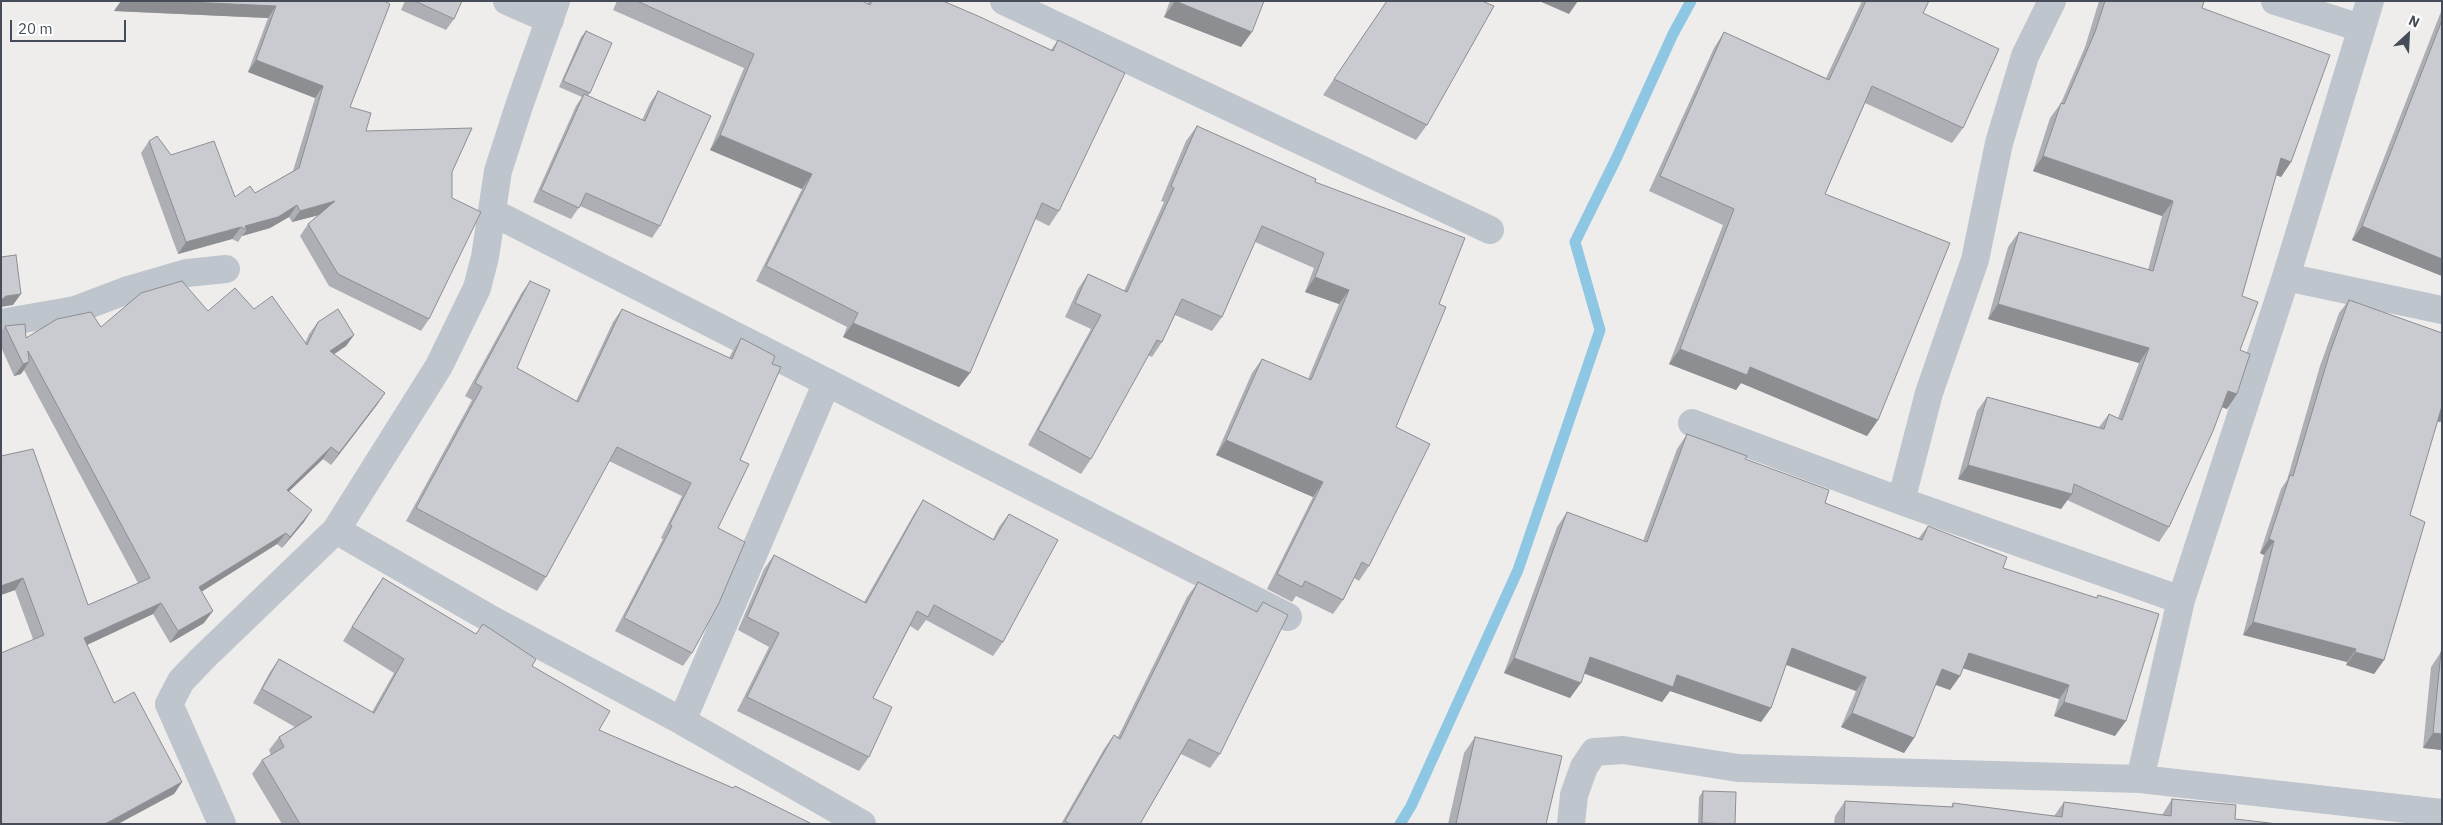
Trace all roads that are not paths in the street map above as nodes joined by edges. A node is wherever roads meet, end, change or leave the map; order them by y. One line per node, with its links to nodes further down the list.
1 (506, 1): 6 (street)
2 (1004, 1): 9 (street)
3 (2052, 1): 16 (street)
4 (2274, 1): 7 (street)
5 (2370, 1): 7 (street)
6 (553, 11): 8 (street)
7 (2361, 28): 11 (street)
8 (492, 212): 14 (street); 17 (street)
9 (1490, 230)
10 (226, 269): 13 (street)
11 (2286, 277): 12 (street); 18 (street)
12 (2442, 310)
13 (1, 323)
14 (827, 382): 19 (street); 20 (street)
15 (1692, 423): 16 (street)
16 (1901, 501): 18 (street)
17 (336, 530): 20 (street); 23 (street)
18 (2181, 600): 21 (street)
19 (1288, 617)
20 (682, 721): 24 (street)
21 (2140, 779): 22 (street); 25 (street)
22 (2442, 813)
23 (222, 824)
24 (862, 824)
25 (1571, 824)

